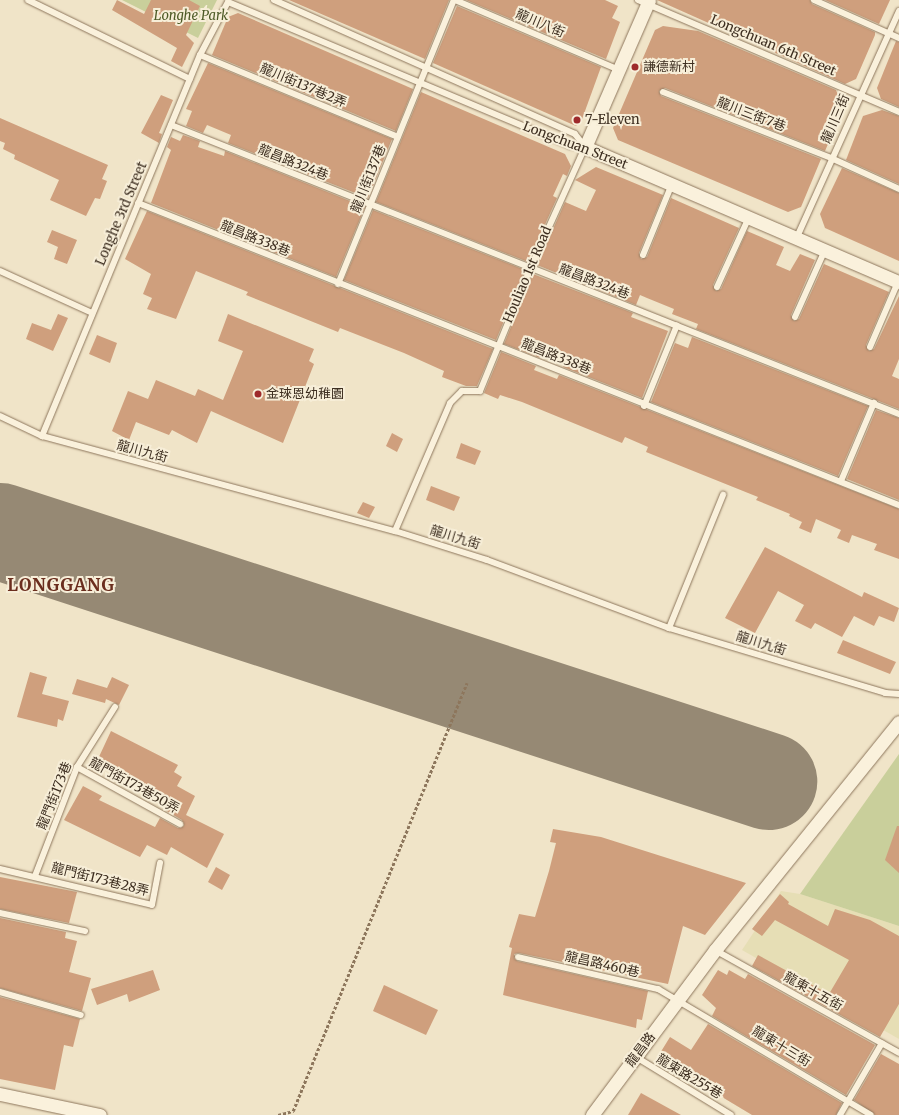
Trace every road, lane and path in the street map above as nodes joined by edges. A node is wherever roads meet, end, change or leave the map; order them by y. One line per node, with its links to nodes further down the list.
1 (28, 0): 13 (lane)
2 (274, 0): 11 (lane)
3 (454, 0): 11 (lane, 龍川街137巷); 12 (lane, 龍川八街)
4 (814, 0): 8 (lane)
5 (645, 1): 12 (street, Houliao 1st Road); 16 (lane, Longchuan 6th Street)
6 (228, 2): 10 (lane, Longhe 3rd Street); 14 (lane, Longchuan Street)
7 (899, 11): 8 (lane, 龍川三街)
8 (889, 34): 9 (lane); 16 (lane, 龍川三街)
9 (899, 38)
10 (200, 55): 13 (lane, Longhe 3rd Street); 19 (lane, 龍川街137巷2弄)
11 (427, 68): 14 (lane, 龍川街137巷); 20 (lane)
12 (617, 69): 20 (street, Houliao 1st Road)
13 (190, 79): 18 (lane, Longhe 3rd Street)
14 (421, 83): 19 (lane, 龍川街137巷); 20 (lane, Longchuan Street)
15 (663, 92): 21 (lane, 龍川三街7巷)
16 (859, 94): 17 (lane, Longchuan 6th Street); 21 (lane, 龍川三街)
17 (899, 112)
18 (171, 125): 24 (lane, Longhe 3rd Street); 25 (lane, 龍昌路324巷)
19 (398, 137): 25 (lane, 龍川街137巷)
20 (585, 147): 22 (street, Longchuan Street); 30 (lane, Houliao 1st Road)
21 (831, 158): 23 (lane, 龍川三街7巷); 27 (lane, 龍川三街)
22 (672, 184): 26 (street, Longchuan Street); 29 (lane)
23 (899, 189)
24 (138, 203): 33 (lane, 龍昌路338巷); 35 (lane, Longhe 3rd Street)
25 (370, 206): 30 (lane, 龍昌路324巷); 33 (lane, 龍川街137巷)
26 (749, 217): 27 (street, Longchuan Street); 34 (lane)
27 (797, 237): 28 (street, Longchuan Street)
28 (825, 250): 32 (street, Longchuan Street); 36 (lane)
29 (643, 255)
30 (530, 269): 37 (lane, 龍昌路324巷); 38 (lane, Houliao 1st Road)
31 (0, 272): 35 (lane)
32 (899, 282): 39 (lane)
33 (338, 284): 38 (lane, 龍昌路338巷)
34 (717, 287)
35 (92, 314): 44 (lane, Longhe 3rd Street)
36 (795, 317)
37 (677, 325): 40 (lane, 龍昌路324巷); 41 (lane)
38 (499, 346): 41 (lane, 龍昌路338巷); 48 (lane, Houliao 1st Road)
39 (870, 347)
40 (874, 403): 42 (lane, 龍昌路324巷); 45 (lane)
41 (644, 406): 45 (lane, 龍昌路338巷)
42 (899, 414)
43 (0, 416): 44 (lane, 龍川九街)
44 (42, 436): 48 (lane, 龍川九街)
45 (841, 481): 47 (lane, 龍昌路338巷)
46 (723, 495): 49 (lane)
47 (899, 505)
48 (395, 531): 49 (lane, 龍川九街)
49 (669, 628): 51 (lane, 龍川九街)
50 (467, 683): 73 (path)
51 (899, 694)
52 (115, 707): 54 (lane, 龍門街173巷)
53 (899, 722): 61 (street, 龍昌路)
54 (76, 767): 55 (lane, 龍門街173巷50弄); 58 (lane, 龍門街173巷)
55 (180, 824)
56 (160, 863): 58 (lane, 龍門街173巷28弄)
57 (0, 869): 58 (lane, 龍門街173巷28弄)
58 (35, 876)
59 (0, 913): 60 (lane)
60 (85, 931)
61 (715, 950): 64 (street, 龍昌路); 66 (lane, 龍東十五街)
62 (518, 956): 64 (lane, 龍昌路460巷)
63 (0, 992): 65 (lane)
64 (679, 999): 68 (street, 龍昌路); 70 (lane, 龍東十三街)
65 (81, 1015)
66 (882, 1043): 67 (lane, 龍東十五街); 70 (lane)
67 (899, 1053)
68 (636, 1057): 74 (street, 龍昌路); 75 (lane, 龍東路255巷)
69 (0, 1094): 71 (street)
70 (848, 1102): 76 (lane); 77 (lane, 龍東十三街)
71 (66, 1112): 72 (street)
72 (100, 1115)
73 (278, 1115)
74 (592, 1115)
75 (731, 1115)
76 (840, 1115)
77 (871, 1115)

